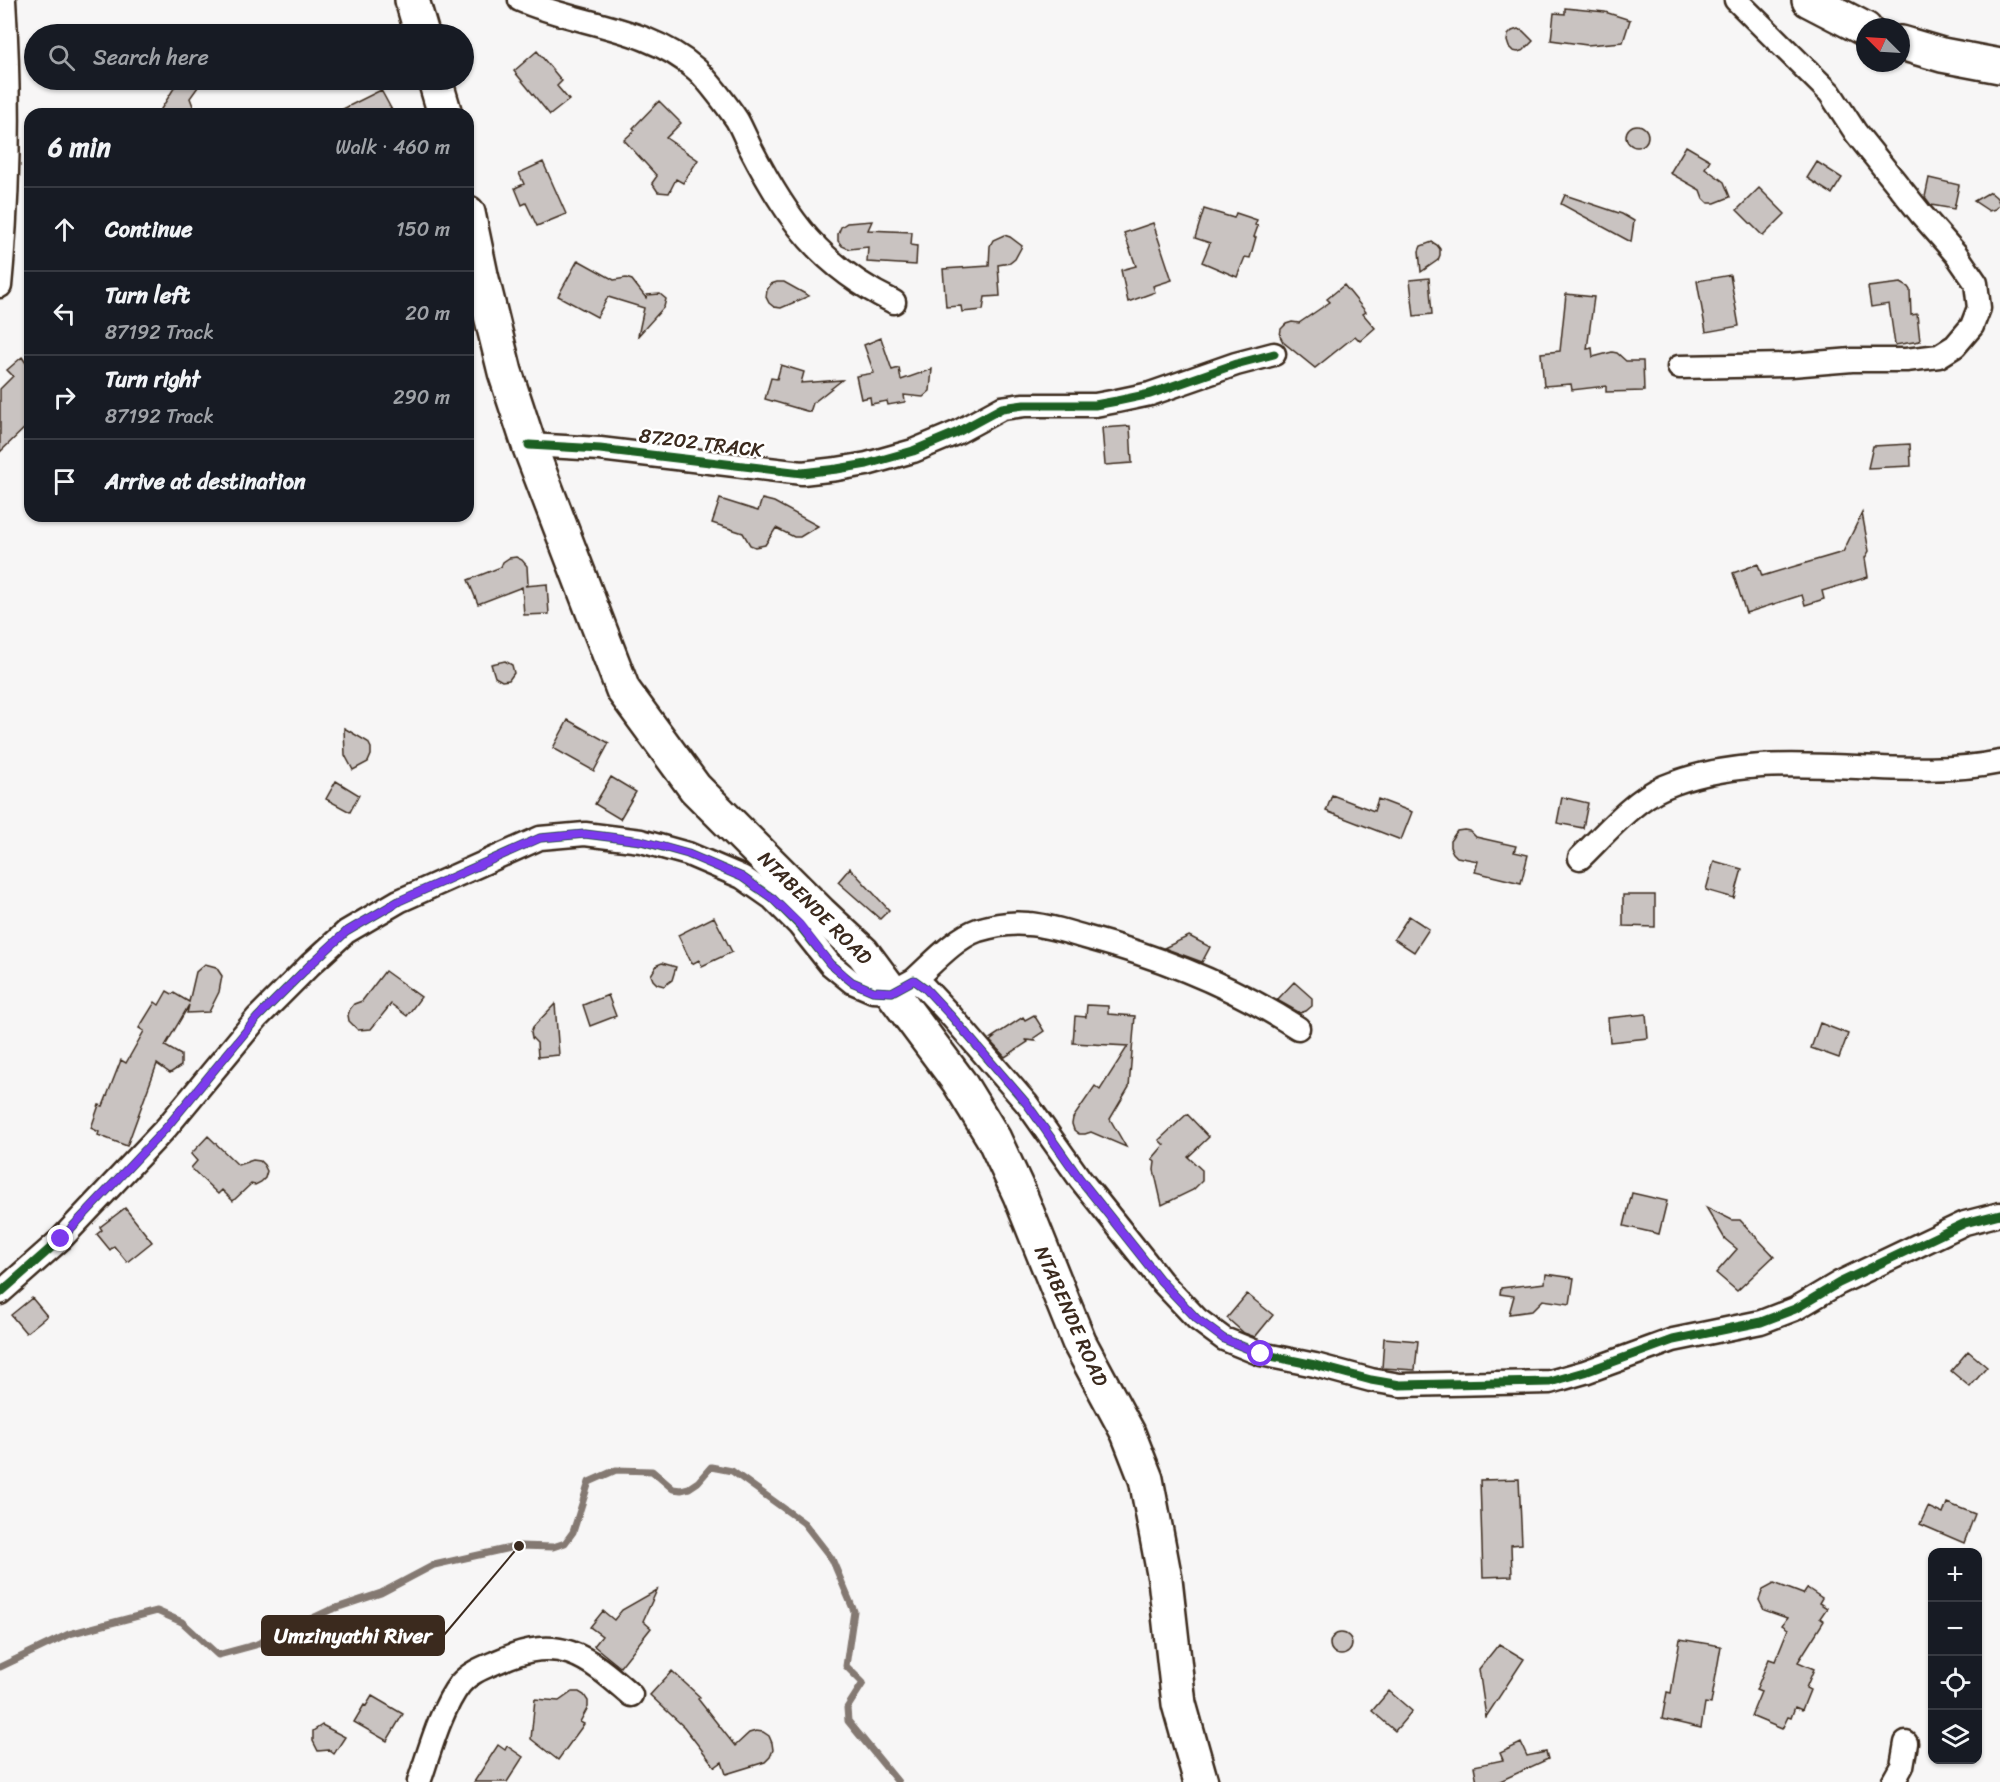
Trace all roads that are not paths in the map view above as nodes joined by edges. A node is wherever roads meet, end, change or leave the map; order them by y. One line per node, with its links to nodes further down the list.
1 (4, 0): 13 (street)
2 (412, 0): 6 (street)
3 (520, 0): 14 (street)
4 (1736, 0): 16 (street)
5 (1809, 0): 7 (street)
6 (419, 24)
7 (1856, 24)
8 (1910, 46): 9 (street)
9 (2000, 66)
10 (438, 90): 11 (street)
11 (443, 108)
12 (474, 242): 17 (street, NTABENDE ROAD)
13 (0, 286)
14 (894, 302)
15 (1274, 354): 17 (street, 87202 TRACK)
16 (1679, 367)
17 (529, 445): 20 (street, NTABENDE ROAD)
18 (2000, 762): 19 (street)
19 (1580, 858)
20 (903, 986): 21 (street); 22 (street); 23 (street); 27 (street, NTABENDE ROAD)
21 (1298, 1028)
22 (2000, 1214)
23 (0, 1293)
24 (631, 1695): 26 (street)
25 (1906, 1743): 28 (street)
26 (419, 1782)
27 (1201, 1782)
28 (1893, 1782)

